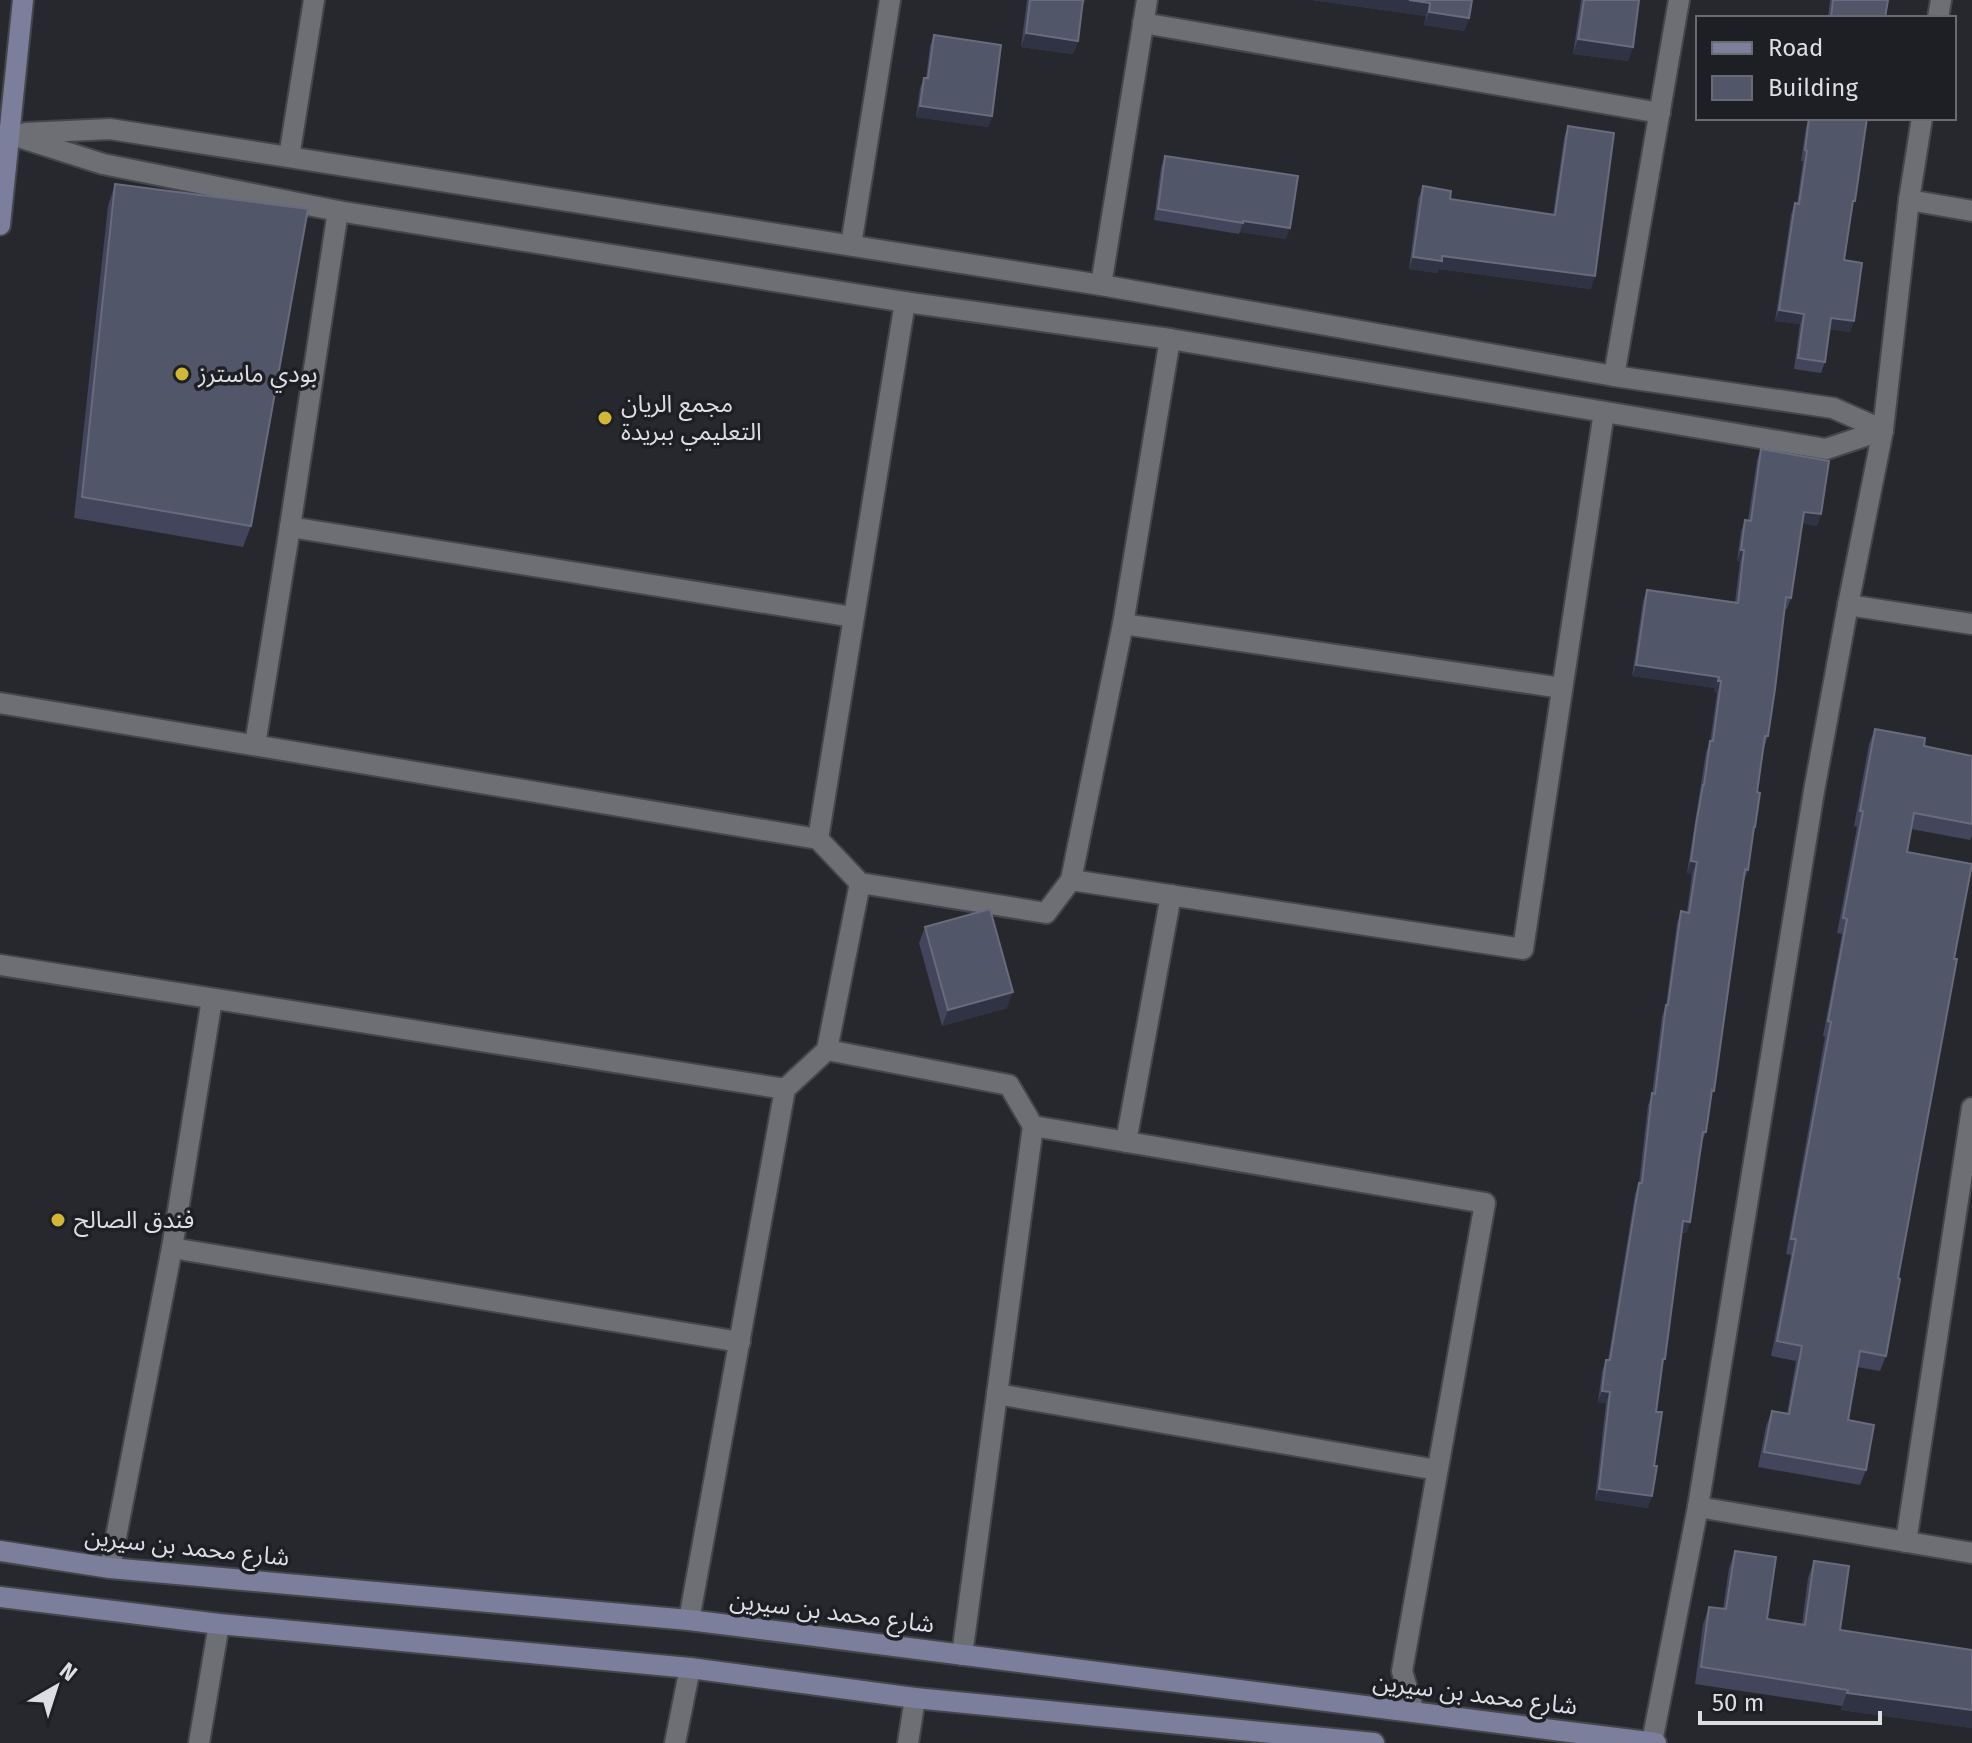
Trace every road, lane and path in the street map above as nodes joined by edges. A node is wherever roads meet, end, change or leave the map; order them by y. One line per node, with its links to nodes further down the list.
1 (23, 0): 9 (street)
2 (314, 0): 10 (street)
3 (890, 0): 15 (street)
4 (1147, 0): 6 (street)
5 (1679, 0): 7 (street)
6 (1143, 23): 7 (street); 16 (street)
7 (1660, 113): 19 (street)
8 (1922, 120): 11 (street)
9 (9, 134): 10 (street); 12 (street); 14 (street)
10 (289, 157): 15 (street)
11 (1909, 200): 13 (street); 21 (street)
12 (338, 211): 17 (street); 22 (street)
13 (1972, 211)
14 (0, 225)
15 (851, 245): 16 (street)
16 (1101, 285): 19 (street)
17 (905, 302): 18 (street); 24 (street)
18 (1170, 339): 20 (street); 25 (street)
19 (1614, 376): 21 (street)
20 (1604, 412): 21 (street); 27 (street)
21 (1883, 430): 23 (street)
22 (290, 527): 24 (street); 29 (street)
23 (1848, 605): 26 (street); 45 (street)
24 (853, 617): 30 (street)
25 (1123, 624): 27 (street); 31 (street)
26 (1972, 624)
27 (1562, 688): 33 (street)
28 (0, 703): 29 (street)
29 (255, 745): 30 (street)
30 (818, 839): 32 (street)
31 (1071, 880): 32 (street); 33 (street)
32 (860, 883): 36 (street)
33 (1171, 895): 40 (street)
34 (0, 965): 35 (street)
35 (212, 999): 37 (street); 41 (street)
36 (827, 1050): 37 (street); 39 (street)
37 (785, 1089): 42 (street)
38 (1972, 1108): 46 (street)
39 (1033, 1126): 40 (street); 43 (street)
40 (1126, 1142): 44 (street)
41 (172, 1248): 42 (street); 49 (street)
42 (740, 1342): 51 (street)
43 (997, 1394): 44 (street); 53 (street)
44 (1437, 1470): 56 (street)
45 (1698, 1507): 46 (street); 61 (street)
46 (1906, 1542): 48 (street)
47 (0, 1551): 49 (street, شارع محمد بن سيرين)
48 (1972, 1553)
49 (110, 1568): 51 (street, شارع محمد بن سيرين)
50 (0, 1597): 52 (street)
51 (689, 1620): 53 (street, شارع محمد بن سيرين)
52 (219, 1624): 54 (street); 57 (street)
53 (962, 1655): 56 (street, شارع محمد بن سيرين)
54 (690, 1668): 55 (street); 58 (street)
55 (915, 1698): 59 (street); 60 (street)
56 (1414, 1712): 61 (street, شارع محمد بن سيرين)
57 (199, 1743)
58 (675, 1743)
59 (908, 1743)
60 (1374, 1743)
61 (1654, 1743)

